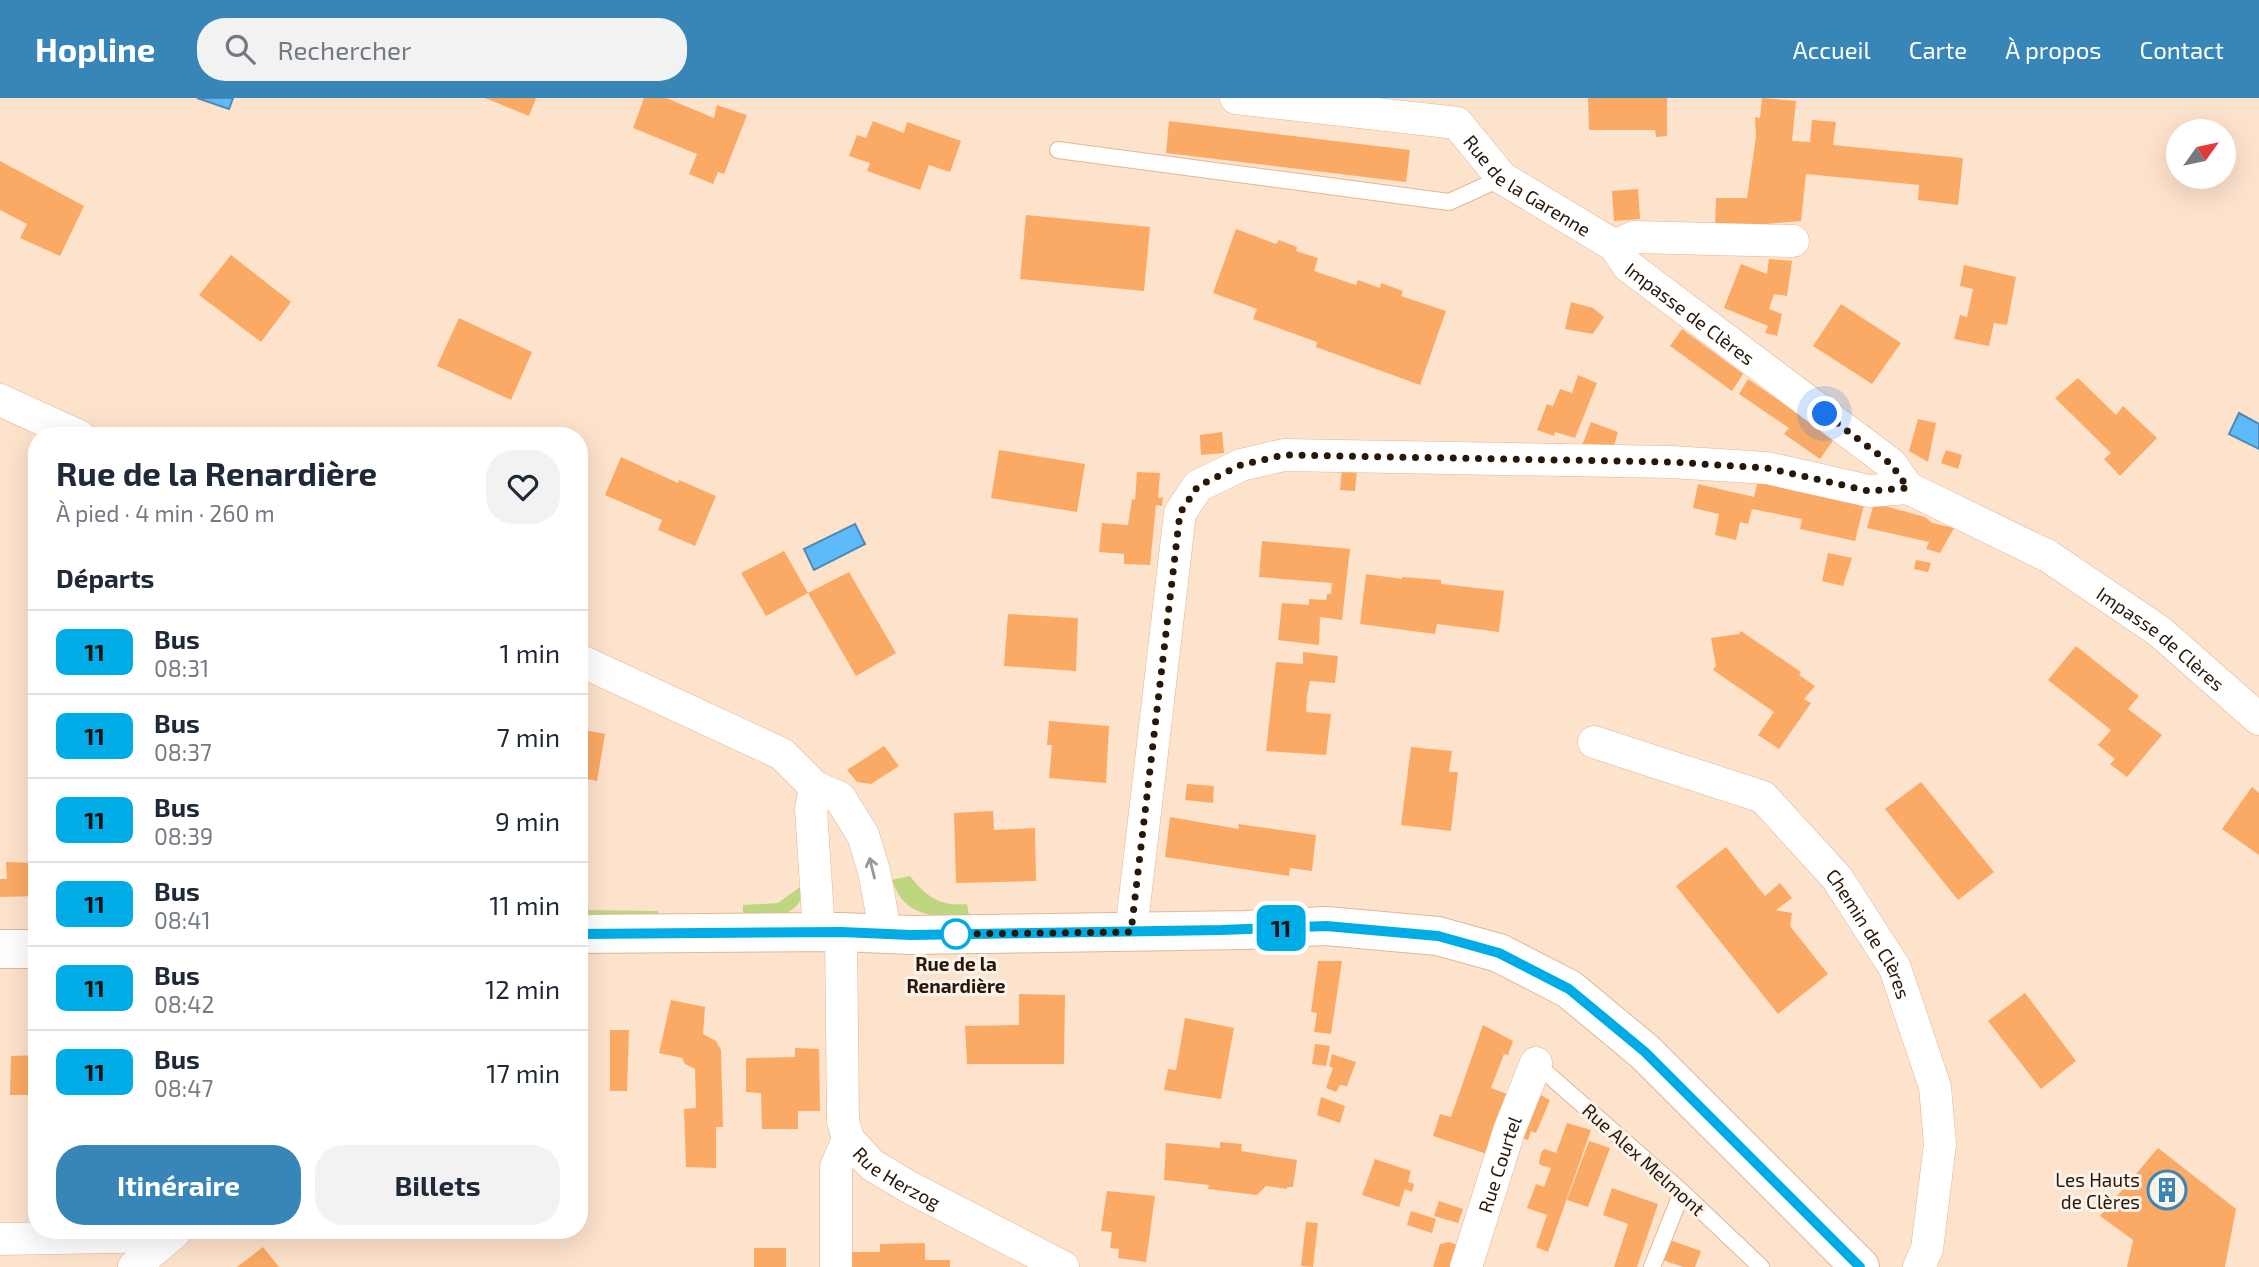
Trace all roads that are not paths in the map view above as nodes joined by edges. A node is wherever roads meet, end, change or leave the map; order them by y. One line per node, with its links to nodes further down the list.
1 (1236, 98): 3 (street, Rue de la Garenne)
2 (1058, 150): 3 (lane)
3 (1502, 178): 5 (street, Rue de la Garenne)
4 (1793, 241): 5 (street, Impasse de Clères)
5 (1615, 246): 8 (street, Impasse de Clères)
6 (0, 400): 7 (street)
7 (59, 427)
8 (1908, 488): 10 (street, Impasse de Clères); 14 (street)
9 (588, 664): 12 (street)
10 (2259, 719)
11 (1594, 742): 32 (street, Chemin de Clères)
12 (815, 787): 13 (street); 16 (street, one-way to 12)
13 (830, 932): 15 (street); 16 (street); 20 (street, Rue Herzog)
14 (1131, 932): 16 (street); 31 (street)
15 (588, 934)
16 (886, 935)
17 (0, 949): 18 (street)
18 (28, 949)
19 (1529, 1060): 21 (lane, Rue Alex Melmont); 28 (street, Rue Courtel)
20 (848, 1139): 26 (street); 27 (street, Rue Herzog)
21 (1682, 1192): 29 (lane); 30 (lane, Rue Alex Melmont)
22 (28, 1238): 23 (street)
23 (0, 1239)
24 (167, 1239): 25 (street)
25 (134, 1267)
26 (836, 1267)
27 (1063, 1267)
28 (1466, 1267)
29 (1653, 1267)
30 (1761, 1267)
31 (1860, 1267)
32 (1919, 1267)

